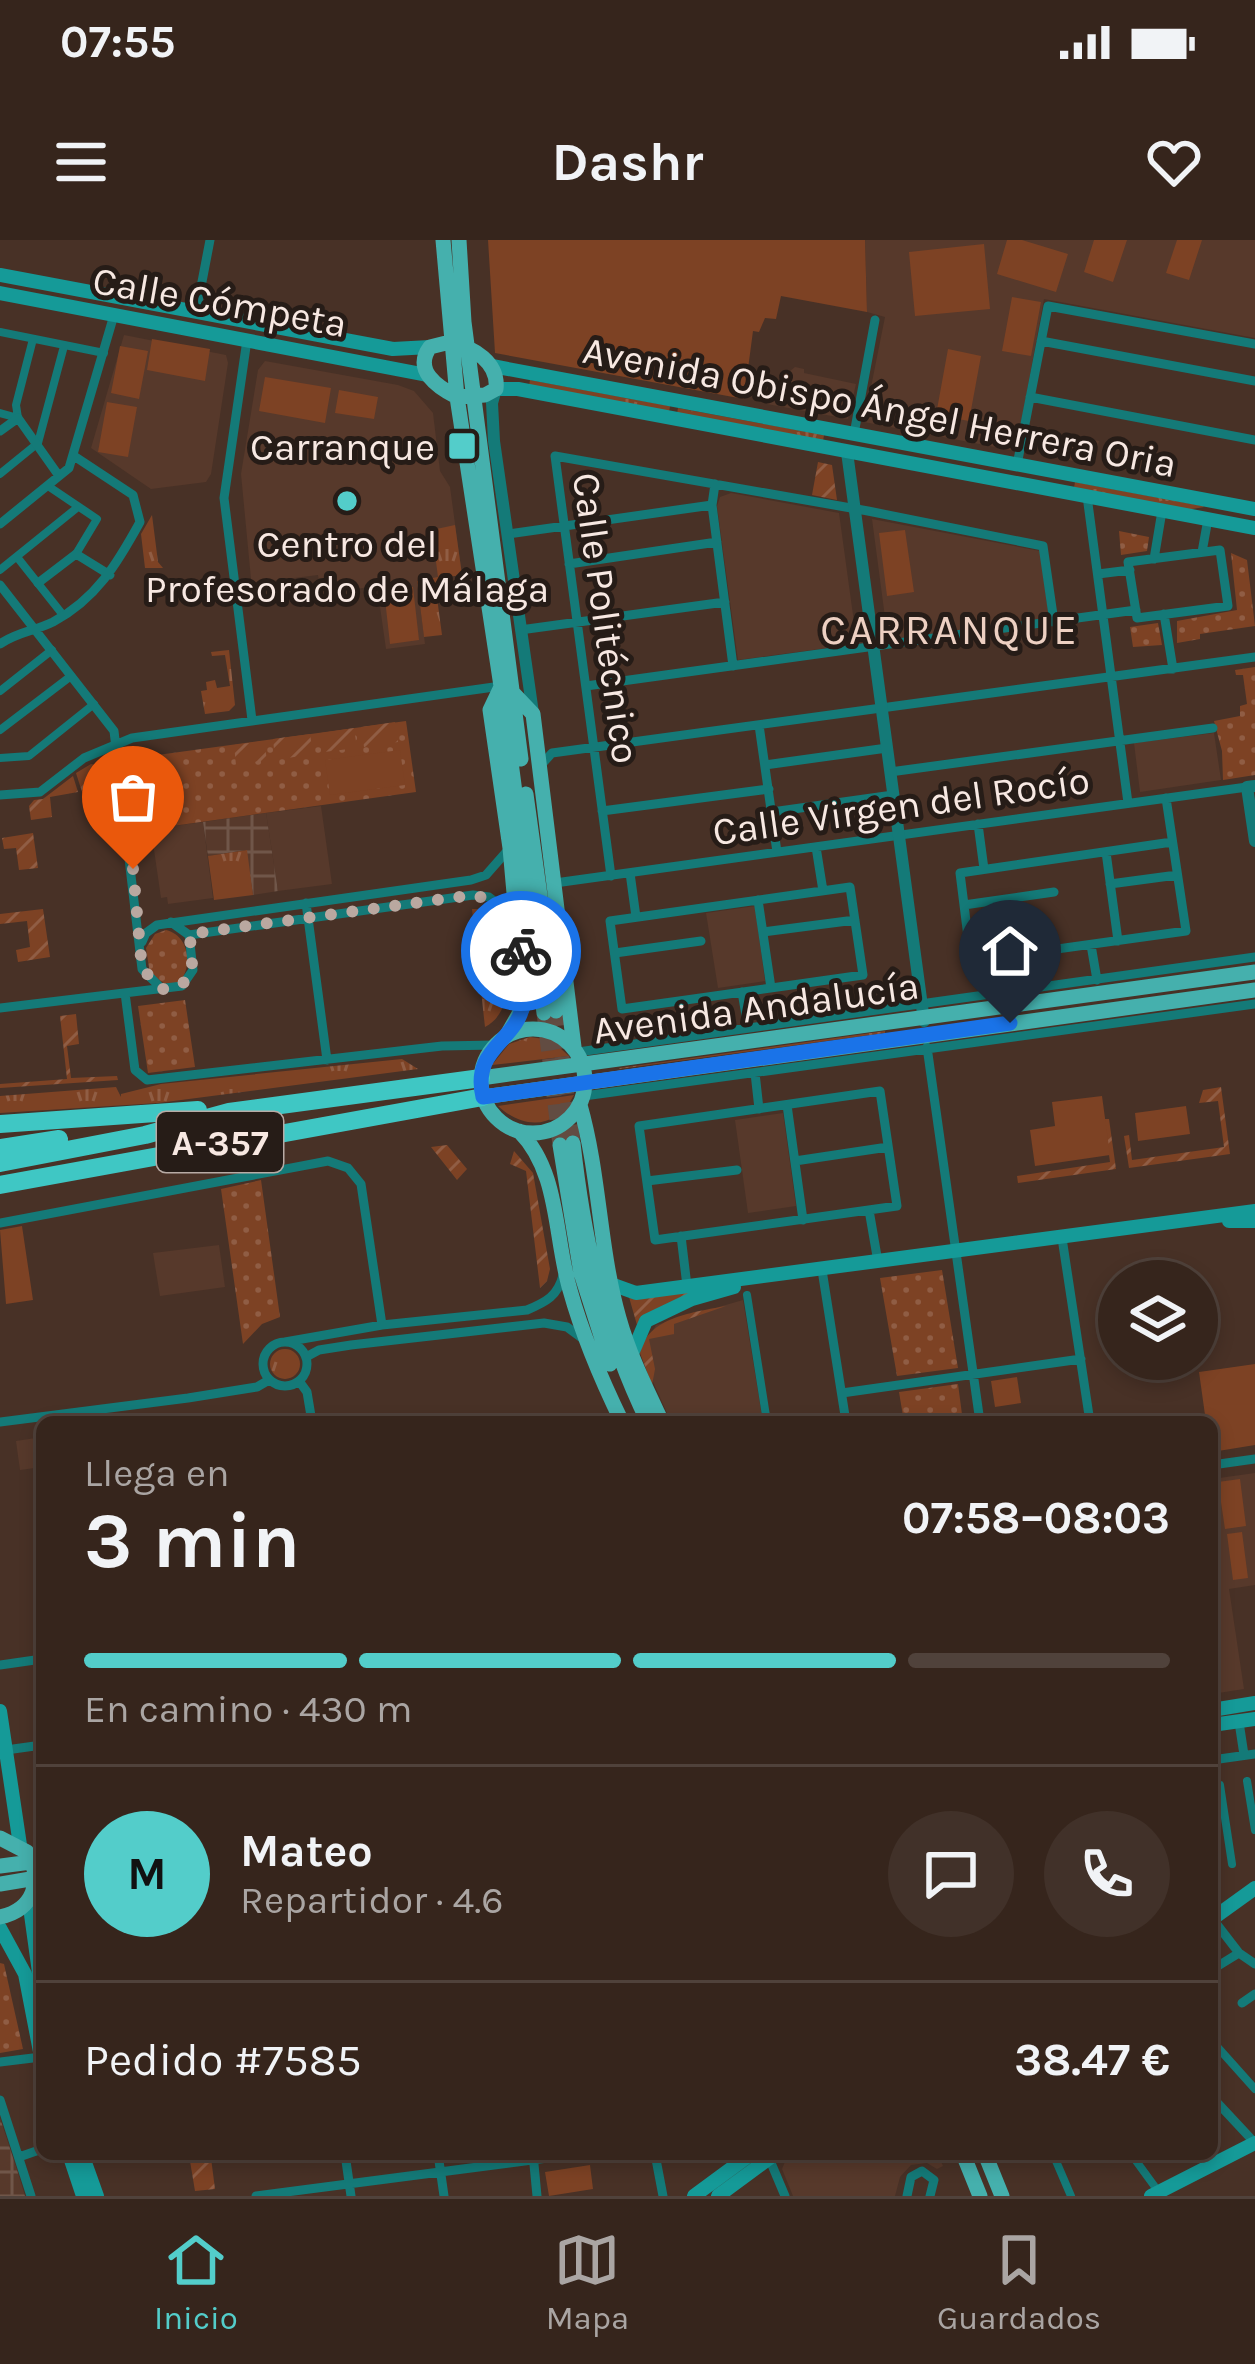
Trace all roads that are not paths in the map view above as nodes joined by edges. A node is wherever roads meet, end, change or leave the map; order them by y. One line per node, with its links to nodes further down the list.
1 (210, 240): 6 (street)
2 (443, 240): 14 (main road)
3 (459, 240): 14 (main road)
4 (0, 275): 6 (main road, Calle Cómpeta)
5 (0, 293): 7 (main road, Calle Cómpeta)
6 (196, 313): 9 (main road, Calle Cómpeta)
7 (114, 315): 12 (main road, Calle Cómpeta); 18 (street)
8 (875, 320): 28 (street)
9 (250, 322): 12 (street); 17 (main road, Calle Cómpeta)
10 (0, 334): 11 (street)
11 (33, 339): 16 (street); 26 (street)
12 (247, 341): 20 (main road, Calle Cómpeta); 86 (street)
13 (1042, 341): 15 (street); 21 (street); 24 (street)
14 (459, 344): 17 (main road); 19 (main road); 23 (main road)
15 (1255, 344)
16 (64, 346): 18 (street); 31 (street)
17 (430, 346): 20 (main road)
18 (104, 353): 33 (street)
19 (492, 366): 22 (main road); 28 (main road, Avenida Obispo Ángel Herrera Oria)
20 (427, 375): 23 (main road)
21 (1255, 381)
22 (496, 389): 23 (main road); 32 (main road, Avenida Obispo Ángel Herrera Oria); 49 (street)
23 (465, 397): 71 (main road); 81 (main road)
24 (1030, 397): 30 (street); 34 (street)
25 (0, 413): 26 (street)
26 (18, 418): 27 (street); 31 (street)
27 (0, 430)
28 (854, 434): 29 (main road, Avenida Obispo Ángel Herrera Oria)
29 (882, 440): 32 (main road); 34 (main road, Avenida Obispo Ángel Herrera Oria)
30 (1255, 440)
31 (38, 443): 35 (street); 36 (street)
32 (847, 452): 39 (main road, Avenida Obispo Ángel Herrera Oria); 42 (street)
33 (74, 456): 36 (street); 58 (street)
34 (1017, 465): 43 (main road, Avenida Obispo Ángel Herrera Oria)
35 (0, 474)
36 (59, 476): 38 (street)
37 (715, 484): 40 (street); 42 (street, Calle Politécnico); 47 (street, Calle Politécnico)
38 (48, 486): 41 (street); 46 (street)
39 (1087, 496): 44 (main road, Avenida Obispo Ángel Herrera Oria); 59 (street)
40 (712, 506): 47 (street); 50 (street)
41 (78, 507): 52 (street); 53 (street)
42 (854, 508): 68 (street, Calle Politécnico); 73 (street)
43 (1255, 509)
44 (1162, 511): 45 (main road, Avenida Obispo Ángel Herrera Oria); 54 (street)
45 (1208, 519): 48 (main road, Avenida Obispo Ángel Herrera Oria); 51 (street)
46 (0, 524)
47 (564, 526): 49 (street); 55 (street, Calle Politécnico)
48 (1255, 528)
49 (508, 534): 70 (street)
50 (717, 542): 55 (street); 62 (street)
51 (1202, 552): 54 (street); 64 (street)
52 (76, 554): 58 (street); 60 (street)
53 (16, 557): 57 (street); 60 (street)
54 (1154, 559): 56 (street)
55 (569, 564): 67 (street, Calle Politécnico)
56 (1130, 569): 59 (street); 63 (street)
57 (0, 570)
58 (110, 574): 65 (street)
59 (1098, 574): 66 (street)
60 (38, 583): 65 (street)
61 (0, 585): 69 (street)
62 (725, 602): 67 (street); 76 (street)
63 (1136, 610): 64 (street); 66 (street)
64 (1164, 614): 77 (street)
65 (63, 615): 69 (street)
66 (1103, 615): 68 (street); 79 (street)
67 (577, 622): 70 (street); 80 (street, Calle Politécnico)
68 (1054, 622): 73 (street)
69 (34, 628): 72 (street); 74 (street)
70 (520, 630): 71 (main road); 85 (street)
71 (506, 641): 81 (main road)
72 (0, 644)
73 (873, 647): 76 (street); 84 (street)
74 (52, 650): 78 (street); 82 (street)
75 (1255, 657): 77 (street)
76 (734, 666): 80 (street)
77 (1173, 669): 79 (street)
78 (71, 676): 83 (street); 89 (street)
79 (1112, 678): 84 (street); 90 (street)
80 (586, 686): 92 (street, Calle Politécnico)
81 (507, 690): 85 (main road); 86 (street); 111 (main road); 150 (main road)
82 (0, 692)
83 (94, 704): 91 (street); 94 (street)
84 (882, 708): 87 (street); 93 (street)
85 (533, 714): 97 (main road)
86 (252, 720): 91 (street)
87 (759, 725): 92 (street); 95 (street)
88 (1213, 728): 90 (street)
89 (0, 730)
90 (1120, 741): 96 (street); 103 (street)
91 (117, 744): 100 (street); 125 (street)
92 (594, 748): 97 (street); 104 (street, Calle Politécnico)
93 (887, 748): 95 (street); 96 (street)
94 (0, 758)
95 (765, 766): 99 (street)
96 (890, 772): 101 (street)
97 (539, 775): 118 (main road)
98 (1251, 787): 102 (street, Calle Virgen del Rocío); 108 (street)
99 (769, 789): 104 (street); 105 (street)
100 (0, 795)
101 (893, 795): 105 (street); 107 (street)
102 (1166, 798): 103 (street, Calle Virgen del Rocío); 109 (street)
103 (1128, 803): 106 (street, Calle Virgen del Rocío)
104 (602, 811): 117 (street, Calle Politécnico)
105 (772, 812): 112 (street)
106 (978, 824): 107 (street, Calle Virgen del Rocío); 114 (street)
107 (899, 835): 110 (street, Calle Virgen del Rocío); 151 (street)
108 (1255, 841)
109 (1172, 842): 113 (street); 116 (street)
110 (817, 847): 112 (street, Calle Virgen del Rocío); 120 (street)
111 (510, 848): 123 (street); 128 (main road)
112 (777, 852): 115 (street, Calle Virgen del Rocío)
113 (1106, 852): 114 (street); 119 (street)
114 (984, 869): 124 (street)
115 (630, 873): 117 (street, Calle Virgen del Rocío); 127 (street)
116 (1177, 875): 119 (street); 135 (street)
117 (611, 876): 118 (street, Calle Virgen del Rocío)
118 (555, 884): 154 (main road)
119 (1110, 884): 135 (street)
120 (823, 891): 122 (street); 129 (street)
121 (1054, 892): 124 (street)
122 (758, 900): 127 (street); 132 (street)
123 (306, 903): 126 (street); 130 (street)
124 (964, 905): 136 (street)
125 (138, 909): 131 (street); 137 (street)
126 (309, 917): 128 (street); 133 (street); 155 (street)
127 (636, 917): 138 (street)
128 (518, 919): 153 (main road)
129 (855, 920): 132 (street); 143 (street)
130 (171, 922): 131 (street); 133 (street)
131 (157, 925): 137 (street)
132 (763, 932): 143 (street)
133 (189, 934): 144 (street)
134 (701, 941): 138 (street)
135 (1118, 941): 136 (street)
136 (1091, 945): 142 (street)
137 (140, 947): 140 (street)
138 (615, 953): 146 (street)
139 (1255, 957): 142 (street, Avenida Andalucía)
140 (142, 969): 144 (street); 147 (street)
141 (1255, 972): 151 (main road, Avenida Andalucía)
142 (1097, 980): 151 (street, Avenida Andalucía)
143 (770, 988): 146 (street)
144 (163, 989): 147 (street)
145 (1255, 990): 151 (main road, Avenida Andalucía)
146 (742, 992): 152 (street)
147 (124, 993): 149 (street); 155 (street)
148 (1255, 1004): 151 (street, Avenida Andalucía)
149 (0, 1008)
150 (550, 1012)
151 (925, 1026): 152 (street, Avenida Andalucía); 154 (main road, Avenida Andalucía); 156 (street, Avenida Andalucía); 158 (main road, Avenida Andalucía); 180 (street)
152 (748, 1027): 154 (street, Avenida Andalucía)
153 (501, 1040): 154 (main road); 155 (street); 157 (main road)
154 (578, 1054): 157 (main road, Avenida Andalucía); 158 (main road)
155 (327, 1060)
156 (754, 1073): 158 (street, Avenida Andalucía); 160 (street)
157 (482, 1087): 158 (main road, Avenida Andalucía); 161 (highway, A-357); 164 (main road); 171 (highway, A-357)
158 (584, 1095): 164 (main road); 185 (main road)
159 (787, 1105): 160 (street); 166 (street); 167 (street)
160 (759, 1108): 170 (street)
161 (229, 1112): 162 (highway); 163 (highway, A-357)
162 (0, 1124)
163 (177, 1124): 165 (highway); 168 (highway, A-357)
164 (518, 1131): 182 (main road)
165 (0, 1148)
166 (888, 1148): 167 (street); 172 (street)
167 (795, 1161): 175 (street)
168 (0, 1163)
169 (737, 1170): 170 (street)
170 (646, 1181): 178 (street)
171 (0, 1185)
172 (868, 1210): 175 (street); 181 (street)
173 (1255, 1211): 174 (main road)
174 (1212, 1217): 176 (main road); 179 (main road)
175 (803, 1220): 178 (street)
176 (1255, 1221)
177 (0, 1223): 189 (street)
178 (681, 1236): 186 (street)
179 (1061, 1238): 180 (main road); 195 (street)
180 (957, 1252): 181 (main road); 196 (street)
181 (878, 1262): 183 (main road)
182 (564, 1270): 188 (street); 191 (main road)
183 (822, 1270): 184 (main road); 199 (street)
184 (770, 1277): 186 (main road); 193 (main road)
185 (611, 1284): 186 (main road); 193 (main road)
186 (687, 1286)
187 (746, 1295): 206 (street)
188 (506, 1312): 189 (street); 190 (street)
189 (382, 1324): 192 (street)
190 (500, 1328): 191 (street); 194 (street)
191 (586, 1340): 202 (main road)
192 (285, 1342): 194 (street); 197 (street)
193 (631, 1356): 205 (main road)
194 (306, 1357): 198 (street)
195 (1081, 1359): 196 (street); 209 (street)
196 (973, 1374): 199 (street); 208 (street)
197 (269, 1380): 198 (street); 200 (street)
198 (299, 1381): 201 (street)
199 (842, 1393): 207 (street)
200 (47, 1416)
201 (311, 1416)
202 (619, 1416)
203 (634, 1416): 204 (main road)
204 (645, 1416)
205 (659, 1416)
206 (766, 1416)
207 (845, 1416)
208 (979, 1416)
209 (1089, 1416)
210 (36, 1417): 211 (street)
211 (0, 1422)
212 (1255, 1459): 213 (street)
213 (1218, 1464)
214 (36, 1660): 215 (street)
215 (0, 1665)
216 (1255, 1703): 217 (main road)
217 (1218, 1709)
218 (0, 1711): 221 (main road)
219 (1247, 1720): 222 (street)
220 (36, 1746): 221 (street)
221 (6, 1750): 228 (main road)
222 (1250, 1755): 223 (street)
223 (1218, 1759)
224 (1247, 1781): 226 (street)
225 (1220, 1784): 229 (street)
226 (1255, 1830)
227 (0, 1838): 228 (main road)
228 (20, 1845): 231 (main road)
229 (1232, 1864)
230 (0, 1866): 232 (main road)
231 (36, 1866)
232 (36, 1869)
233 (36, 1870): 235 (main road)
234 (36, 1876): 237 (main road)
235 (0, 1884)
236 (1255, 1888): 238 (main road)
237 (29, 1900): 239 (main road); 242 (main road)
238 (1218, 1914)
239 (0, 1917)
240 (1218, 1926): 243 (street)
241 (0, 1928): 248 (main road)
242 (36, 1951)
243 (1239, 1953): 244 (street); 245 (street)
244 (1255, 1964)
245 (1218, 1966)
246 (1255, 1994): 247 (street)
247 (1242, 2003)
248 (36, 2032)
249 (1218, 2048): 252 (street)
250 (36, 2059): 251 (street)
251 (0, 2062)
252 (1255, 2089)
253 (0, 2100): 257 (street)
254 (1218, 2103): 255 (street)
255 (1255, 2143): 258 (main road)
256 (36, 2152): 257 (street)
257 (19, 2157): 278 (street)
258 (1218, 2157)
259 (71, 2160): 279 (main road)
260 (84, 2160): 280 (main road)
261 (346, 2160): 275 (street)
262 (439, 2160): 274 (street)
263 (513, 2160): 274 (street)
264 (533, 2160): 284 (street)
265 (656, 2160): 285 (street)
266 (743, 2160): 286 (main road)
267 (767, 2160): 287 (main road)
268 (773, 2160): 288 (street)
269 (965, 2160): 290 (main road)
270 (987, 2160): 291 (main road)
271 (1056, 2160): 292 (street)
272 (1136, 2160): 276 (street)
273 (1211, 2160): 276 (main road)
274 (440, 2171): 275 (street); 283 (street)
275 (349, 2183): 281 (street); 282 (street)
276 (1161, 2193)
277 (910, 2194): 289 (street)
278 (32, 2196)
279 (83, 2196)
280 (97, 2196)
281 (256, 2196)
282 (351, 2196)
283 (444, 2196)
284 (538, 2196)
285 (664, 2196)
286 (694, 2196)
287 (718, 2196)
288 (784, 2196)
289 (930, 2196)
290 (980, 2196)
291 (1002, 2196)
292 (1071, 2196)

